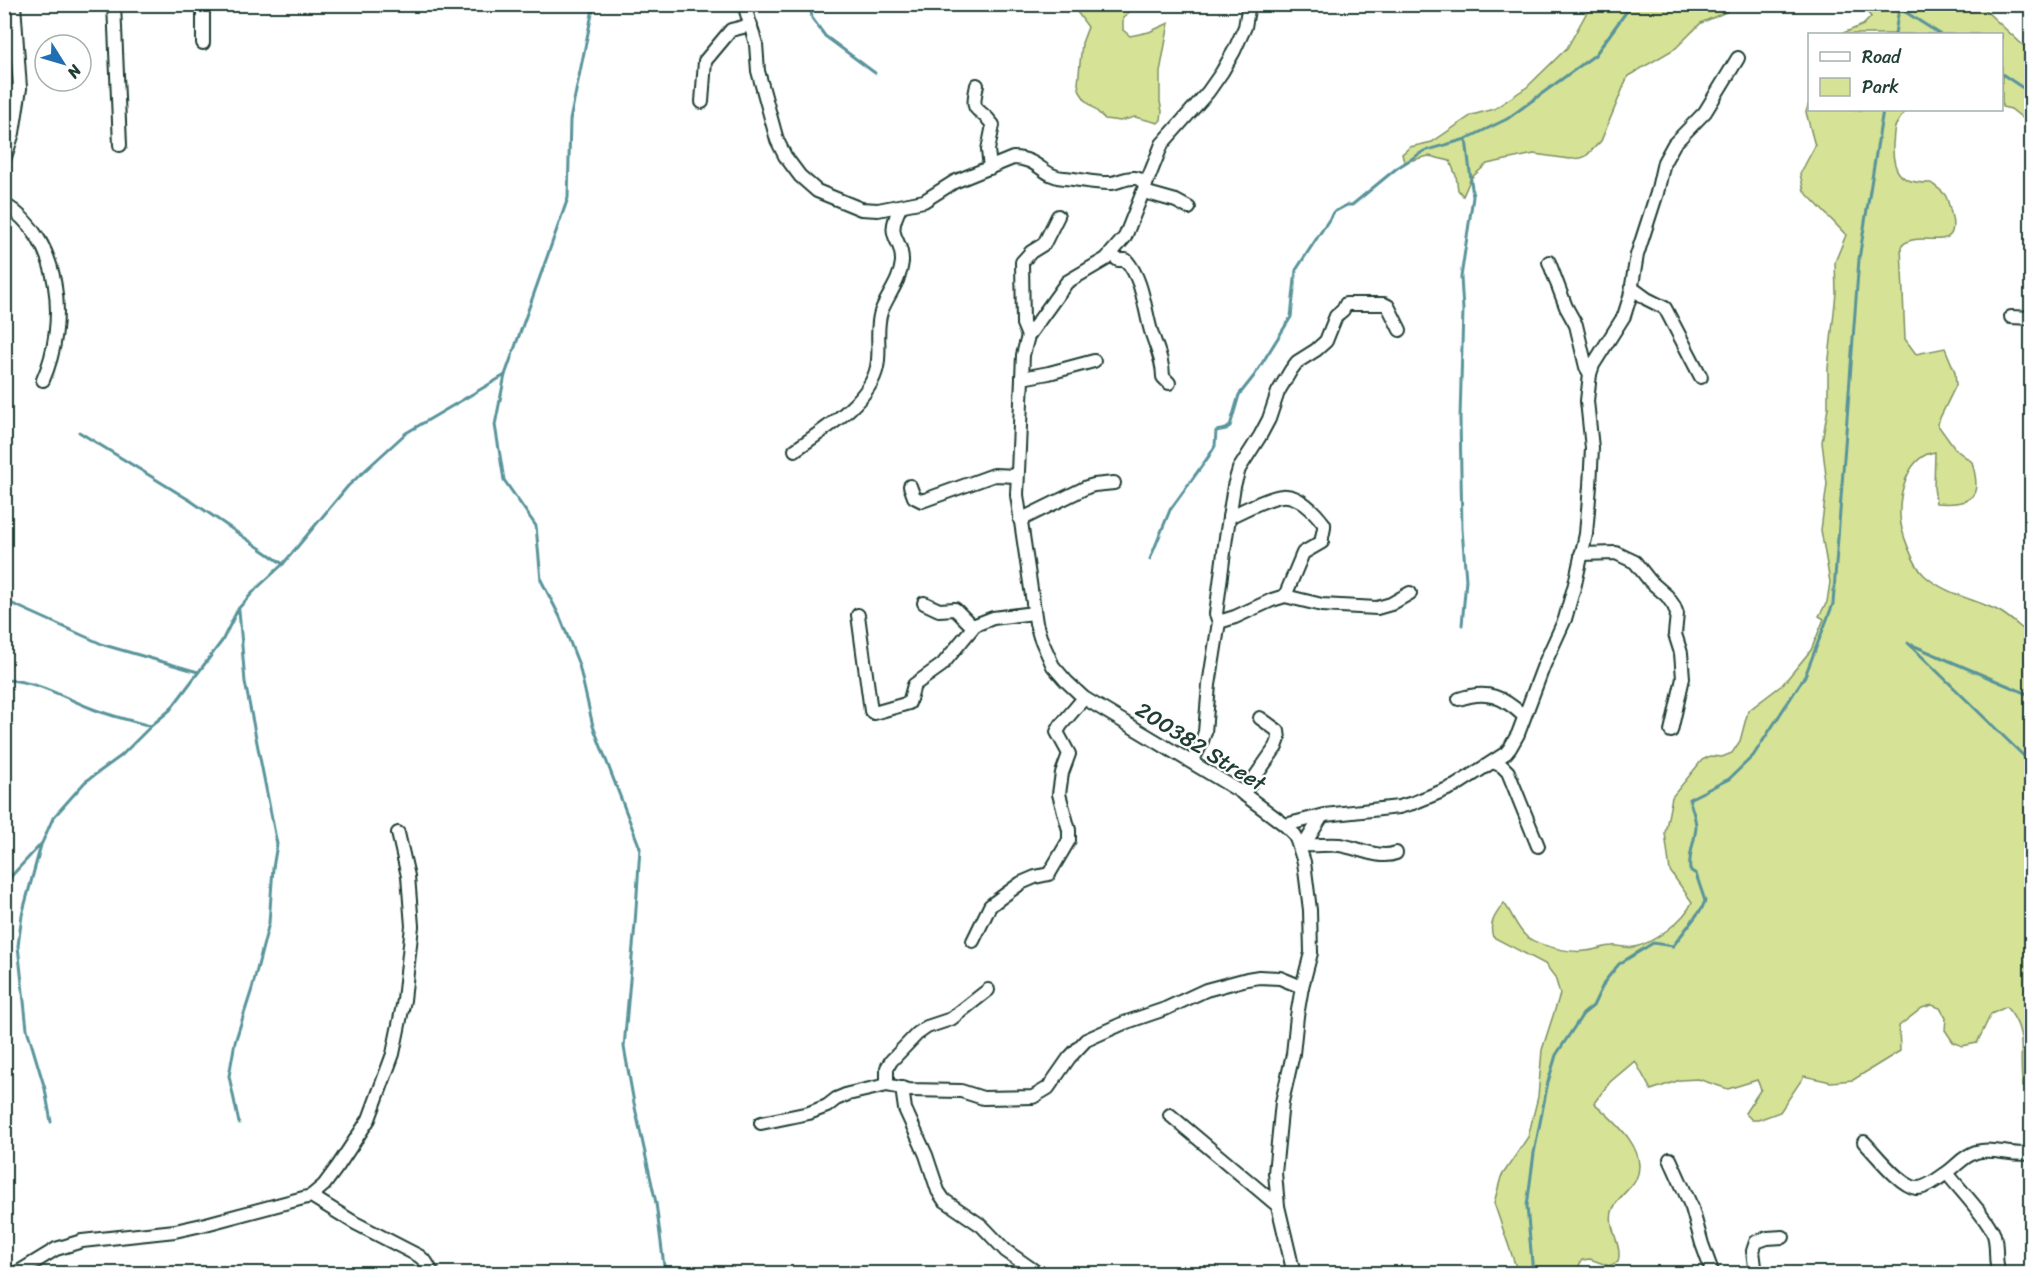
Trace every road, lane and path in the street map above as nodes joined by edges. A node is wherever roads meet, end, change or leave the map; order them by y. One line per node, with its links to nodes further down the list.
1 (14, 4): 10 (street)
2 (114, 4): 13 (street)
3 (202, 4): 7 (street)
4 (744, 4): 6 (street)
5 (1249, 4): 16 (street)
6 (751, 25): 12 (street); 18 (street)
7 (203, 43)
8 (1738, 58): 23 (street)
9 (977, 85): 15 (street)
10 (20, 88): 11 (street); 14 (street)
11 (4, 96)
12 (702, 102)
13 (120, 145)
14 (4, 160)
15 (990, 168): 16 (street); 18 (street)
16 (1145, 188): 19 (street); 21 (street)
17 (4, 204): 32 (street)
18 (901, 206): 34 (street)
19 (1189, 208)
20 (1058, 216): 27 (street)
21 (1111, 254): 27 (street, 200382 Street); 33 (street)
22 (1550, 262): 29 (street)
23 (1632, 288): 29 (street); 30 (street)
24 (2011, 317): 25 (street)
25 (2031, 318)
26 (1400, 330): 38 (street)
27 (1028, 336): 31 (street, 200382 Street)
28 (1094, 361): 31 (street)
29 (1590, 374): 40 (street)
30 (1701, 377)
31 (1022, 378): 35 (street, 200382 Street)
32 (43, 380)
33 (1169, 383)
34 (795, 450)
35 (1017, 476): 37 (street); 39 (street, 200382 Street)
36 (1114, 483): 39 (street)
37 (910, 486)
38 (1229, 517): 42 (street); 46 (street)
39 (1020, 520): 44 (street, 200382 Street)
40 (1581, 554): 50 (street); 52 (street)
41 (1410, 593): 42 (street)
42 (1285, 596): 46 (street)
43 (924, 603): 47 (street)
44 (1034, 613): 47 (street); 48 (street, 200382 Street)
45 (858, 615): 47 (street)
46 (1219, 622): 53 (street)
47 (973, 627)
48 (1084, 698): 53 (street, 200382 Street); 62 (street)
49 (1460, 699): 50 (street)
50 (1524, 716): 54 (street)
51 (1260, 718): 55 (street)
52 (1671, 730)
53 (1192, 762): 55 (street, 200382 Street)
54 (1493, 762): 56 (street); 60 (street)
55 (1243, 794): 57 (street, 200382 Street)
56 (1322, 816): 57 (street); 59 (street)
57 (1285, 825): 59 (street, 200382 Street)
58 (398, 833): 73 (street)
59 (1301, 845): 61 (street); 63 (street, 200382 Street)
60 (1538, 846)
61 (1396, 853)
62 (973, 941)
63 (1302, 987): 66 (street); 74 (street, 200382 Street)
64 (988, 990): 65 (street)
65 (887, 1085): 66 (street); 68 (street)
66 (902, 1088): 78 (street)
67 (1170, 1115): 74 (street)
68 (761, 1123)
69 (1864, 1142): 72 (street)
70 (2031, 1154): 72 (street)
71 (1670, 1159): 80 (street)
72 (1947, 1173): 82 (street)
73 (311, 1196): 76 (street); 77 (street)
74 (1278, 1206): 79 (street, 200382 Street)
75 (1783, 1237): 81 (street)
76 (15, 1274)
77 (433, 1274)
78 (1039, 1274)
79 (1294, 1274)
80 (1713, 1274)
81 (1756, 1274)
82 (1999, 1274)

